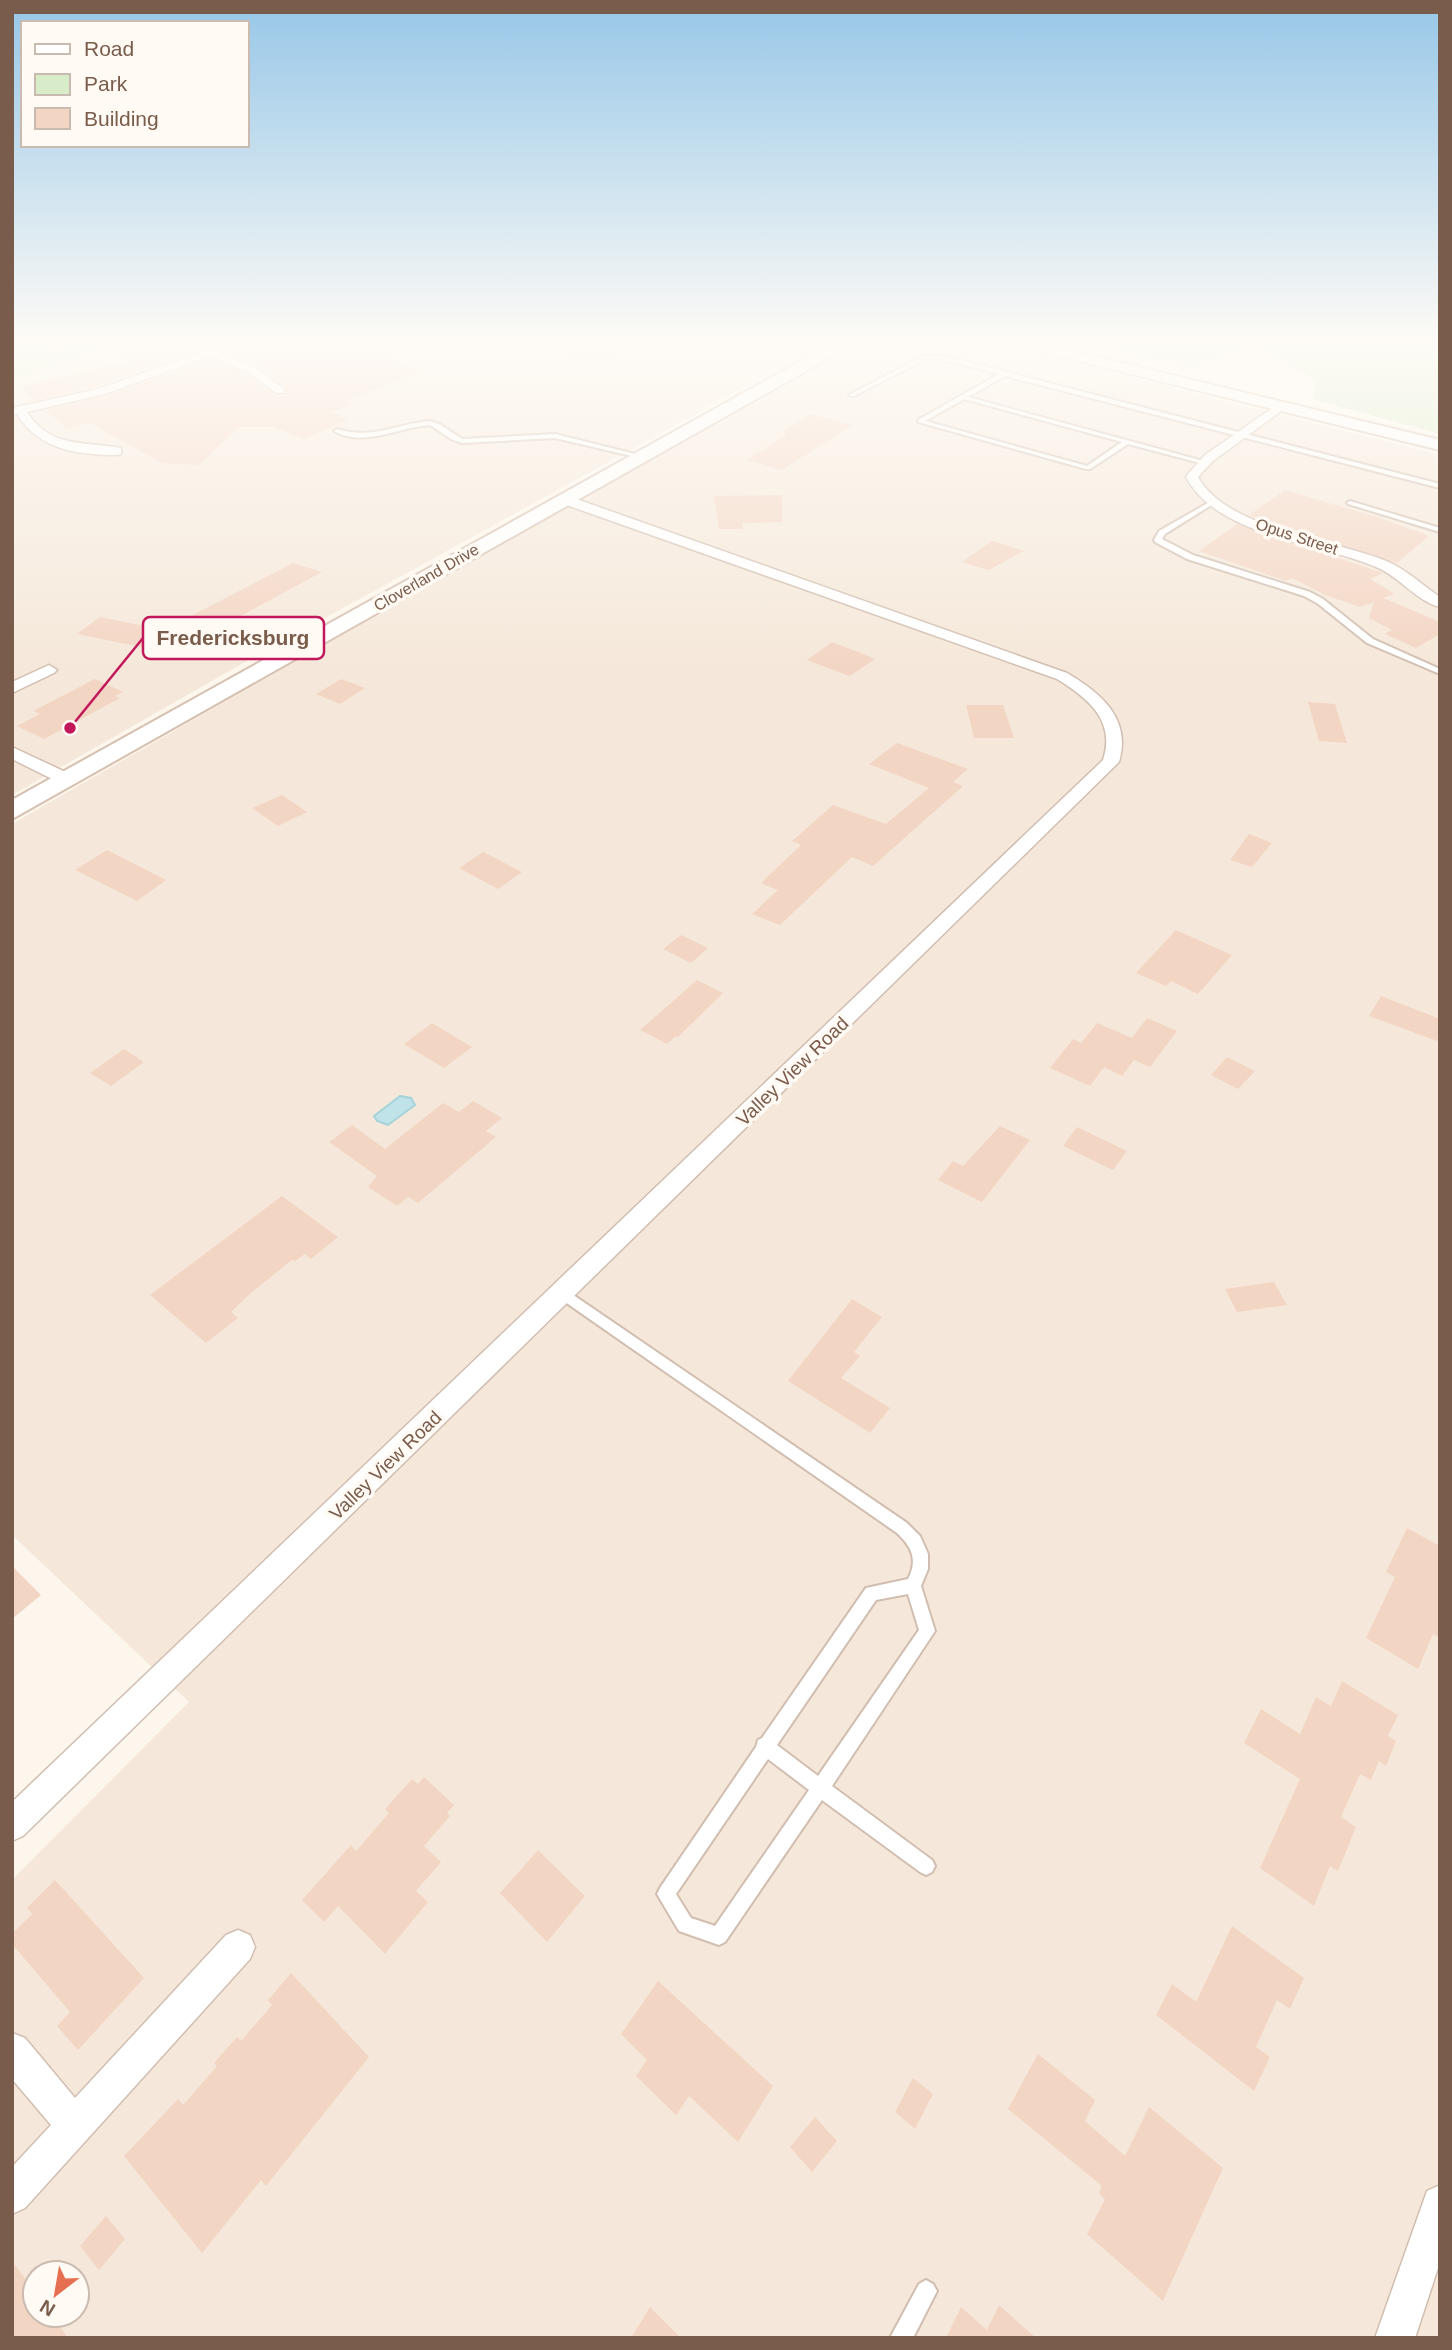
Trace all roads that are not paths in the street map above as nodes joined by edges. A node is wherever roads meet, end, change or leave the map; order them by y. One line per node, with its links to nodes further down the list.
1 (81, 451): 2 (street)
2 (117, 451)
3 (617, 451): 10 (lane)
4 (650, 451): 10 (street, Cloverland Drive)
5 (1026, 451): 6 (lane)
6 (1114, 451)
7 (1163, 451): 11 (lane)
8 (1220, 451): 11 (street)
9 (1307, 451): 12 (lane)
10 (640, 456): 13 (street, Cloverland Drive)
11 (1204, 462): 15 (street)
12 (1440, 485)
13 (563, 499): 22 (street, Cloverland Drive); 24 (street, Valley View Road)
14 (1350, 503): 16 (lane)
15 (1210, 504): 17 (street, Opus Street); 19 (lane)
16 (1440, 530)
17 (1440, 603)
18 (49, 670): 20 (street)
19 (1440, 672)
20 (12, 688)
21 (12, 752): 22 (street)
22 (68, 779): 23 (street, Cloverland Drive)
23 (12, 811)
24 (563, 1293): 25 (lane); 28 (street, Valley View Road)
25 (913, 1586): 26 (lane); 27 (lane)
26 (764, 1746): 27 (lane); 27 (lane)
27 (821, 1787): 29 (lane)
28 (12, 1825)
29 (926, 1866)
30 (238, 1947): 32 (street)
31 (12, 2051): 32 (street)
32 (75, 2126): 33 (street)
33 (12, 2195)
34 (1440, 2204): 37 (street)
35 (926, 2291): 36 (lane)
36 (901, 2338)
37 (1395, 2338)

